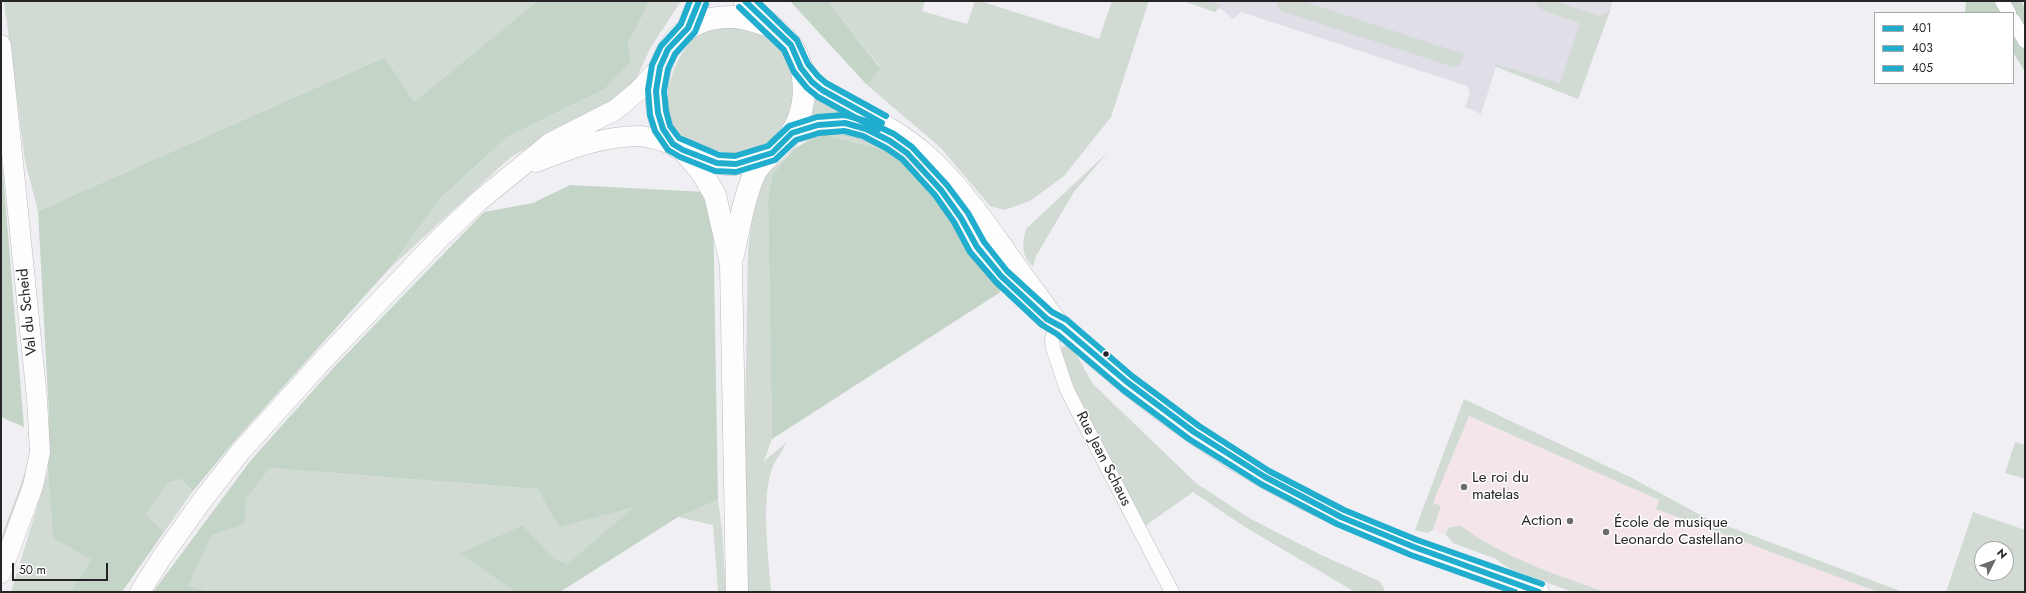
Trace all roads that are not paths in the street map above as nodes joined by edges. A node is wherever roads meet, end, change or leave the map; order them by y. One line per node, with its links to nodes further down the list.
1 (699, 1): 7 (main road)
2 (745, 1): 6 (main road)
3 (2002, 1): 4 (street)
4 (2008, 12)
5 (2014, 22): 8 (street)
6 (772, 27): 7 (main road); 11 (main road)
7 (688, 28): 10 (main road)
8 (2025, 41)
9 (1, 45): 21 (main road, Val du Scheid)
10 (660, 67): 13 (main road); 16 (main road)
11 (801, 68): 12 (main road); 17 (main road)
12 (792, 132): 14 (main road); 15 (main road)
13 (678, 147): 14 (main road); 16 (main road); 18 (main road)
14 (772, 152): 18 (main road)
15 (907, 153): 17 (main road); 19 (main road)
16 (519, 168): 20 (main road)
17 (992, 231): 19 (main road)
18 (731, 264): 24 (main road)
19 (1062, 326): 25 (street, Rue Jean Schaus); 26 (main road)
20 (162, 557): 22 (main road); 23 (main road)
21 (1, 573)
22 (131, 592)
23 (140, 592)
24 (737, 592)
25 (1172, 592)
26 (1539, 592)

